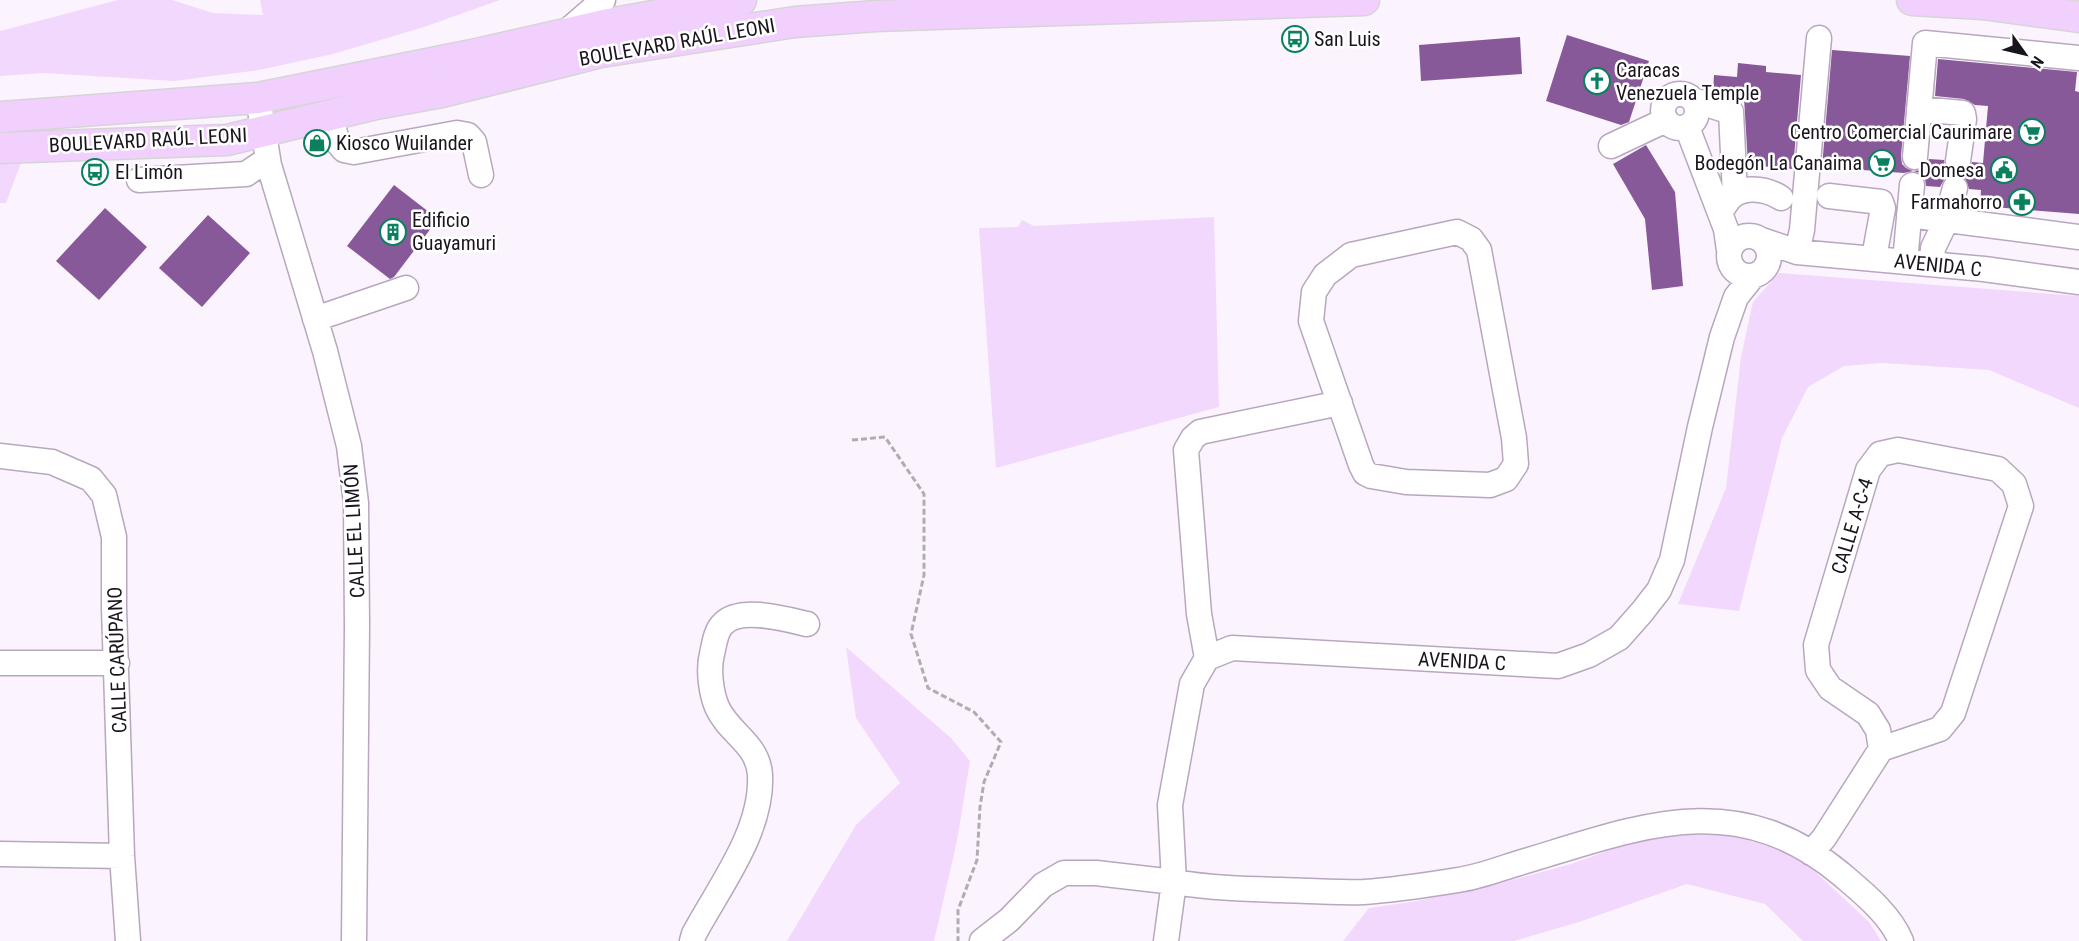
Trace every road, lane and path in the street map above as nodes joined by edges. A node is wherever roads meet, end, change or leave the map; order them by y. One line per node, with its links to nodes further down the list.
1 (603, 0): 8 (street)
2 (741, 0): 8 (main road, BOULEVARD RAÚL LEONI)
3 (1364, 0): 6 (main road, BOULEVARD RAÚL LEONI)
4 (1912, 0): 7 (main road)
5 (1146, 4): 6 (main road, BOULEVARD RAÚL LEONI); 13 (main road, BOULEVARD RAÚL LEONI)
6 (1179, 4)
7 (2079, 17)
8 (564, 34): 11 (main road, BOULEVARD RAÚL LEONI)
9 (1819, 39): 32 (street)
10 (2079, 58): 12 (street)
11 (258, 98): 14 (main road, BOULEVARD RAÚL LEONI); 16 (street, CALLE EL LIMÓN)
12 (1919, 109): 19 (street); 20 (street)
13 (330, 116): 16 (main road, BOULEVARD RAÚL LEONI); 21 (street)
14 (0, 117)
15 (1676, 124): 17 (street); 27 (street, AVENIDA C); 27 (street)
16 (266, 146): 18 (main road, BOULEVARD RAÚL LEONI); 22 (street); 40 (street, CALLE EL LIMÓN)
17 (1611, 146)
18 (0, 148)
19 (1915, 158)
20 (1958, 161)
21 (481, 175)
22 (139, 180)
23 (1912, 185): 28 (street)
24 (1955, 188): 29 (street)
25 (1828, 196): 34 (street)
26 (1781, 198): 27 (street)
27 (1724, 201): 31 (street, AVENIDA C); 33 (street, AVENIDA C)
28 (1909, 215): 29 (street); 35 (street)
29 (1946, 220): 30 (street); 36 (street)
30 (2079, 237)
31 (1756, 238): 32 (street, AVENIDA C); 33 (street); 37 (street)
32 (1797, 252): 34 (street, AVENIDA C); 37 (street, AVENIDA C)
33 (1729, 256): 37 (street); 41 (street, AVENIDA C)
34 (1874, 258): 35 (street, AVENIDA C)
35 (1905, 262): 36 (street, AVENIDA C)
36 (1932, 264): 38 (street, AVENIDA C)
37 (1760, 270): 41 (street, AVENIDA C)
38 (2079, 282)
39 (406, 288): 40 (street)
40 (315, 319): 55 (street, CALLE EL LIMÓN)
41 (1722, 337): 46 (street, AVENIDA C)
42 (1340, 403): 42 (street); 46 (street)
43 (852, 440): 57 (path)
44 (0, 456): 48 (street, CALLE CARÚPANO)
45 (807, 624): 56 (street)
46 (1207, 658): 53 (street)
47 (0, 663): 48 (street)
48 (117, 663): 52 (street, CALLE CARÚPANO)
49 (1881, 749): 49 (street, CALLE A-C-4); 50 (street)
50 (1811, 853): 53 (street); 60 (street)
51 (0, 854): 52 (street)
52 (122, 856): 54 (street, CALLE CARÚPANO)
53 (1174, 882): 58 (street); 59 (street)
54 (128, 941)
55 (354, 941)
56 (692, 941)
57 (958, 941)
58 (982, 941)
59 (1166, 941)
60 (1901, 941)

